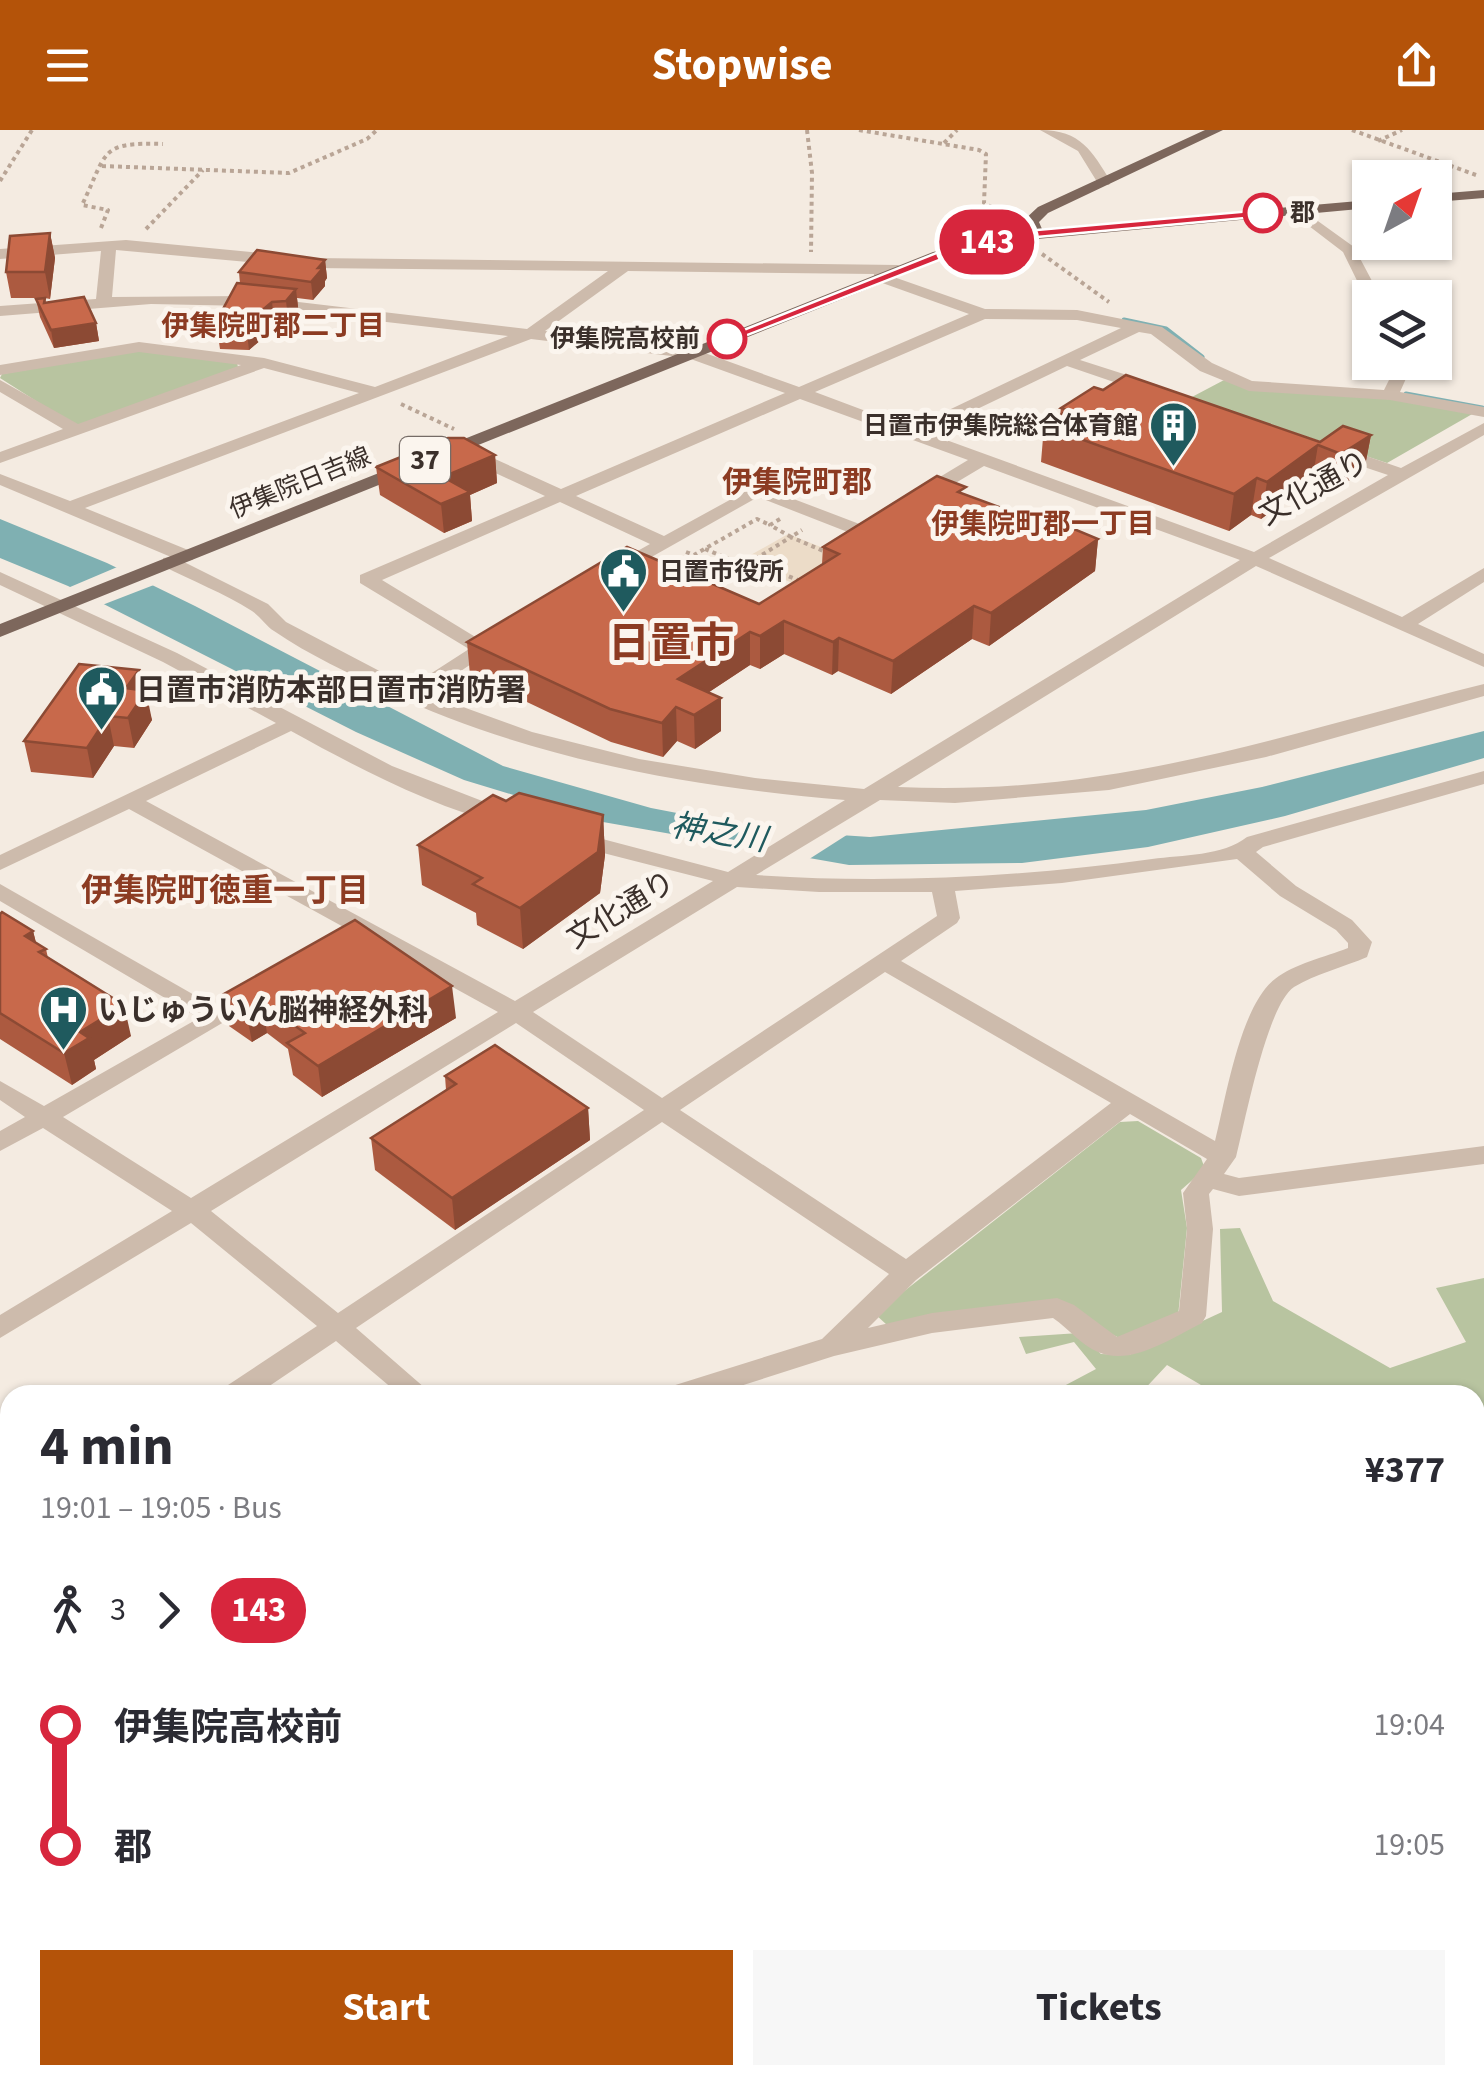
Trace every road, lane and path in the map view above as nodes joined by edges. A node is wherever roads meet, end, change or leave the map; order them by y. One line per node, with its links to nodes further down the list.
1 (32, 130): 16 (path)
2 (377, 130): 14 (path)
3 (807, 130): 26 (path)
4 (859, 130): 11 (path)
5 (957, 130): 11 (path)
6 (1047, 130): 17 (street)
7 (1216, 130): 17 (main road)
8 (1352, 130): 10 (path)
9 (1402, 130): 10 (path)
10 (1378, 141): 15 (path)
11 (944, 143): 22 (path)
12 (163, 144): 13 (path)
13 (102, 166): 14 (path); 23 (path)
14 (203, 170): 23 (path)
15 (1484, 180)
16 (0, 182)
17 (1104, 182): 22 (main road)
18 (1484, 194): 19 (main road)
19 (1452, 197)
20 (1352, 205): 21 (main road, 伊集院日吉線 / 37)
21 (1296, 210): 22 (main road, 伊集院日吉線 / 37); 29 (street)
22 (1034, 233): 27 (main road, 伊集院日吉線 / 37); 31 (path)
23 (106, 248): 24 (street); 25 (street); 30 (street)
24 (0, 254)
25 (627, 265): 26 (street); 35 (street)
26 (811, 266): 27 (street)
27 (898, 270): 28 (main road, 伊集院日吉線 / 37)
28 (880, 277): 33 (street); 36 (main road, 伊集院日吉線 / 37)
29 (1364, 280)
30 (104, 301): 32 (street); 35 (street)
31 (1111, 307)
32 (0, 310)
33 (982, 314): 34 (street); 43 (street)
34 (1138, 326): 37 (street); 44 (street)
35 (532, 333): 36 (street); 42 (street)
36 (691, 353): 43 (street); 50 (main road, 伊集院日吉線 / 37)
37 (1067, 360): 45 (street); 49 (street)
38 (264, 362): 39 (street); 42 (street); 48 (street)
39 (0, 370)
40 (1397, 380): 44 (street)
41 (0, 385): 48 (street)
42 (376, 392): 50 (path); 58 (street)
43 (802, 392): 49 (street); 57 (street)
44 (1391, 393): 46 (street)
45 (1179, 398)
46 (1484, 412)
47 (1484, 428): 55 (street, 文化通り)
48 (76, 430): 53 (street)
49 (914, 433): 54 (street)
50 (476, 440): 52 (main road, 伊集院日吉線 / 37)
51 (1310, 443): 55 (street)
52 (456, 448): 57 (street); 64 (main road, 伊集院日吉線 / 37)
53 (0, 458)
54 (983, 458): 59 (street); 62 (street)
55 (1404, 474): 62 (street, 文化通り)
56 (0, 479): 58 (street)
57 (558, 496): 59 (street); 73 (street)
58 (71, 507): 64 (street)
59 (664, 543): 67 (street)
60 (706, 549): 63 (path)
61 (840, 558): 63 (path)
62 (1255, 558): 70 (street); 79 (street, 文化通り)
63 (752, 561): 68 (path)
64 (172, 562): 69 (main road, 伊集院日吉線 / 37); 76 (street)
65 (1484, 574): 70 (street)
66 (0, 578): 69 (street)
67 (603, 578)
68 (802, 582)
69 (67, 604): 72 (main road, 伊集院日吉線 / 37); 77 (street)
70 (1403, 625): 74 (street)
71 (516, 629): 73 (street)
72 (0, 631)
73 (482, 649): 76 (street)
74 (1484, 661)
75 (1484, 690): 79 (street)
76 (410, 695): 79 (street)
77 (290, 724): 80 (street); 83 (street)
78 (1484, 777): 81 (street)
79 (868, 798): 83 (street, 文化通り)
80 (130, 801): 82 (street); 88 (street)
81 (1242, 852): 84 (street); 96 (street)
82 (0, 864)
83 (735, 880): 84 (street); 88 (street, 文化通り)
84 (942, 883): 86 (street)
85 (0, 891): 89 (street)
86 (884, 962): 91 (street); 92 (street)
87 (284, 980): 89 (street)
88 (516, 1012): 92 (street); 97 (street, 文化通り)
89 (217, 1018): 93 (street)
90 (0, 1089): 93 (street)
91 (1127, 1104): 96 (street); 98 (street)
92 (663, 1108): 98 (street); 99 (street)
93 (44, 1118): 94 (street); 97 (street)
94 (0, 1142)
95 (1484, 1155): 96 (street)
96 (1216, 1168): 101 (street)
97 (192, 1210): 99 (street); 100 (street, 文化通り)
98 (908, 1273): 101 (street)
99 (338, 1326): 102 (street); 103 (street)
100 (0, 1328)
101 (832, 1346): 104 (street)
102 (250, 1385)
103 (407, 1385)
104 (709, 1385)

